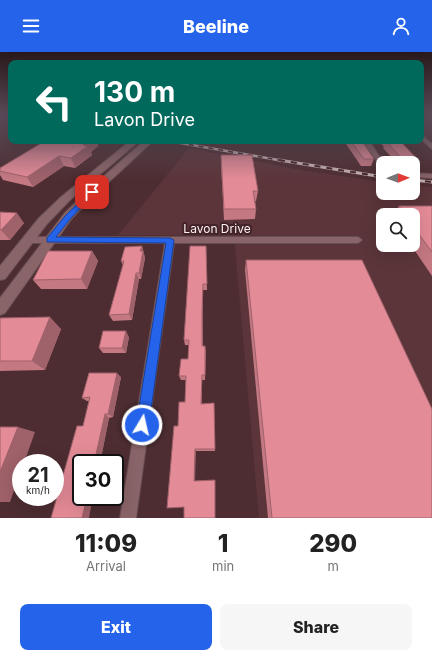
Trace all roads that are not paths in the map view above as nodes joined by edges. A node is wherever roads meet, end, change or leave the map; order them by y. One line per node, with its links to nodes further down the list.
1 (424, 139): 5 (street)
2 (131, 144): 9 (main road)
3 (146, 144): 10 (main road)
4 (368, 144): 6 (street)
5 (432, 147)
6 (376, 156)
7 (420, 175): 8 (street)
8 (432, 176)
9 (28, 240): 10 (street, Lavon Drive); 13 (main road)
10 (50, 240): 11 (street, Lavon Drive); 14 (main road)
11 (170, 240): 12 (street, Lavon Drive); 15 (street)
12 (358, 240)
13 (0, 275)
14 (0, 309)
15 (128, 518)

